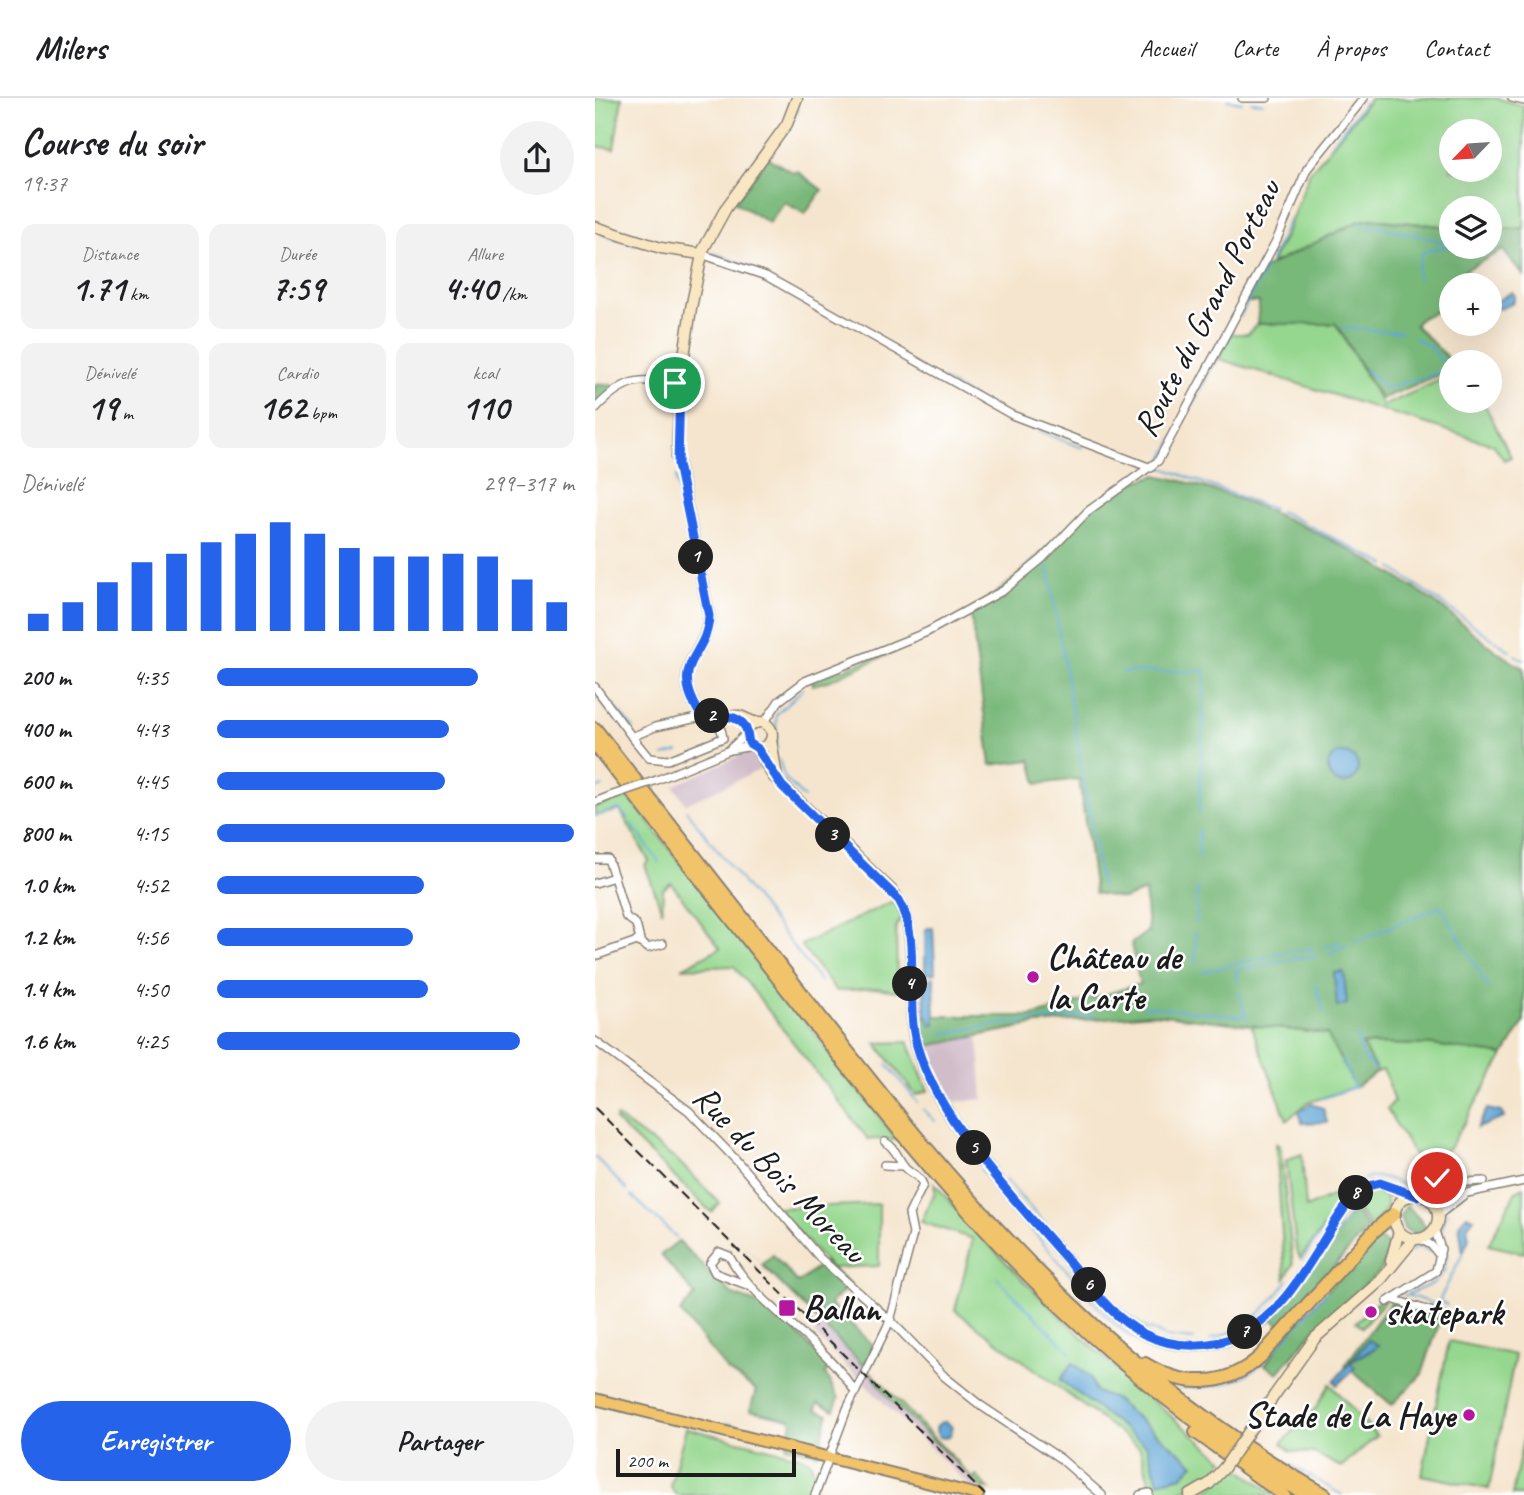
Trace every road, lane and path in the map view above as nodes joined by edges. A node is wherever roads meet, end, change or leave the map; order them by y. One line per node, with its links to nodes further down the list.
1 (797, 98): 8 (street)
2 (1242, 98): 3 (street)
3 (1267, 98)
4 (1364, 98): 11 (street, Route du Grand Porteau)
5 (1512, 98): 6 (street)
6 (1524, 101)
7 (595, 227): 8 (street)
8 (701, 254): 9 (street); 11 (street)
9 (680, 384): 10 (street); 14 (street)
10 (595, 409)
11 (1151, 468): 16 (street, Route du Grand Porteau)
12 (595, 687): 19 (street)
13 (718, 716): 14 (street); 15 (street); 19 (street)
14 (702, 717): 19 (street)
15 (731, 717): 16 (street); 18 (street)
16 (760, 723): 18 (street); 20 (street)
17 (595, 729): 53 (highway)
18 (747, 732): 22 (street); 23 (street)
19 (632, 737)
20 (771, 740): 22 (street); 24 (street)
21 (595, 744): 54 (highway)
22 (755, 747): 23 (street); 24 (street)
23 (730, 750): 25 (street, bridge)
24 (778, 781): 38 (street)
25 (595, 802)
26 (595, 859): 27 (street)
27 (614, 877): 28 (street); 29 (street)
28 (595, 883)
29 (639, 942): 30 (street); 31 (street)
30 (663, 944)
31 (595, 956)
32 (595, 1041): 52 (street, Rue du Bois Moreau)
33 (887, 1145): 35 (street)
34 (885, 1166): 35 (street)
35 (904, 1166): 52 (street)
36 (1484, 1181): 40 (street)
37 (1524, 1181): 39 (street)
38 (1387, 1185): 40 (street); 41 (street)
39 (1464, 1195): 40 (street); 42 (street)
40 (1422, 1196): 41 (street); 42 (street)
41 (1395, 1211): 44 (street); 53 (highway)
42 (1437, 1216): 43 (street)
43 (1434, 1228): 45 (street); 46 (street)
44 (1399, 1231): 45 (street); 48 (street)
45 (1417, 1239): 46 (street); 48 (street)
46 (1440, 1257): 51 (street)
47 (733, 1262): 49 (street); 49 (street); 50 (street)
48 (1388, 1268): 66 (street, bridge)
49 (723, 1275): 50 (street)
50 (747, 1285): 55 (street)
51 (1446, 1316)
52 (890, 1321): 55 (street); 65 (street, Rue du Bois Moreau)
53 (1109, 1341): 69 (highway)
54 (1122, 1364): 67 (highway); 68 (highway)
55 (855, 1392): 59 (street)
56 (595, 1393): 58 (main road)
57 (595, 1399): 58 (main road)
58 (670, 1416): 59 (main road)
59 (829, 1457): 60 (main road); 62 (street)
60 (944, 1486): 61 (main road); 63 (street)
61 (964, 1493): 64 (main road)
62 (815, 1495)
63 (953, 1495)
64 (978, 1495)
65 (1102, 1495)
66 (1188, 1495)
67 (1284, 1495)
68 (1307, 1495)
69 (1325, 1495)

